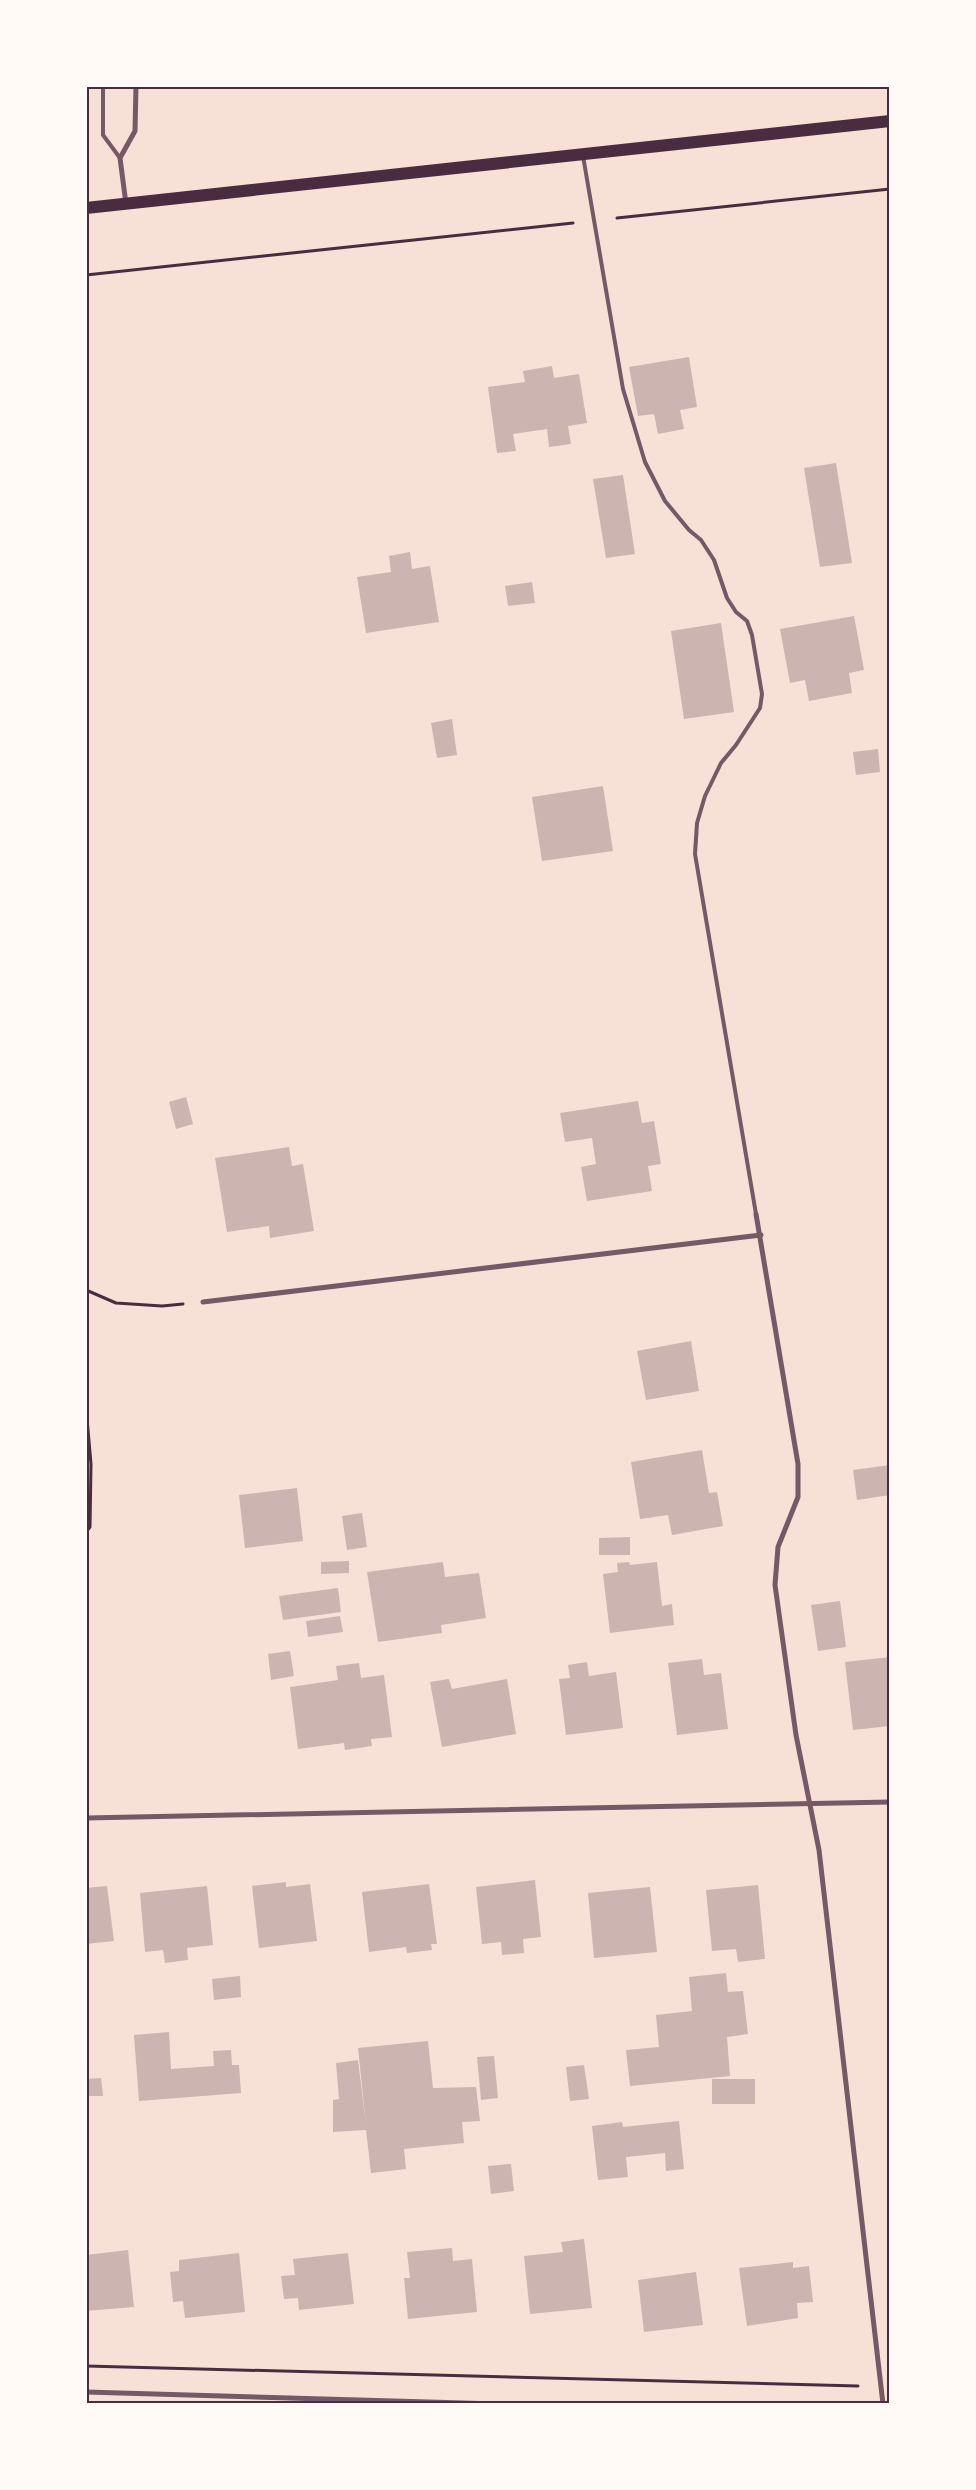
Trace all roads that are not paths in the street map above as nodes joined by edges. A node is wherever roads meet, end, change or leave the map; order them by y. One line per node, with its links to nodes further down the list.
1 (103, 86): 5 (lane)
2 (136, 86): 5 (street)
3 (890, 121): 4 (main road)
4 (582, 154): 6 (main road); 8 (lane)
5 (120, 158): 6 (street)
6 (126, 204): 7 (main road)
7 (86, 208)
8 (756, 1214): 9 (street)
9 (761, 1235): 10 (street); 12 (street)
10 (203, 1302)
11 (890, 1802): 12 (street)
12 (810, 1804): 13 (street); 16 (street)
13 (86, 1818)
14 (86, 2392): 15 (street)
15 (498, 2404)
16 (883, 2404)

